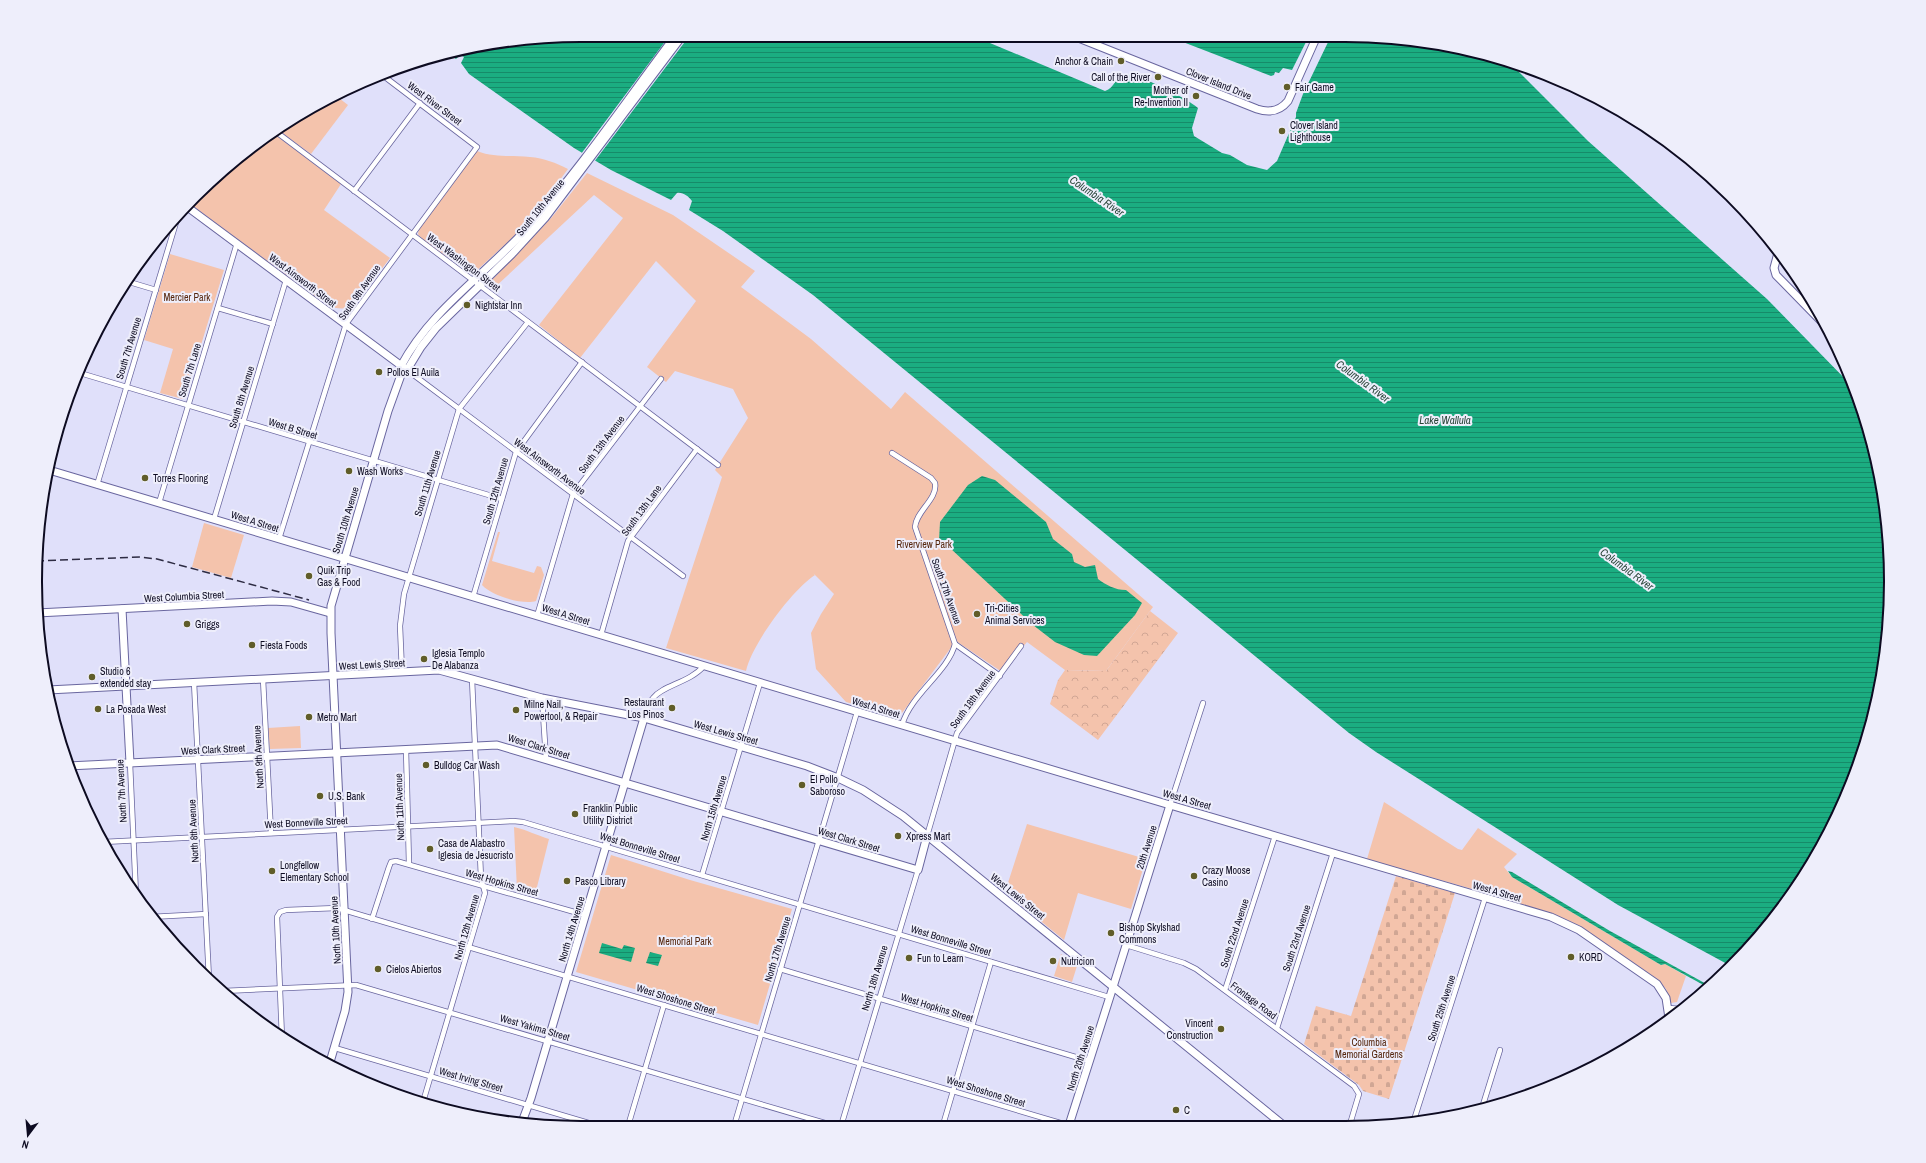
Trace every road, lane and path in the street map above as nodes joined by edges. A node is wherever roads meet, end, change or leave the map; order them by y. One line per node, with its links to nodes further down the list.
1 (671, 42): 9 (main road, South 10th Avenue)
2 (678, 42): 9 (main road, South 10th Avenue)
3 (1089, 42): 4 (main road, Clover Island Drive)
4 (1314, 42)
5 (387, 79): 6 (street, West River Street)
6 (420, 103): 8 (street, West River Street); 10 (street)
7 (279, 135): 10 (street, West Washington Street)
8 (477, 146): 13 (street, South 9th Avenue)
9 (572, 178): 18 (main road, South 10th Avenue)
10 (354, 191): 13 (street, West Washington Street)
11 (191, 210): 14 (main road, West Ainsworth Street)
12 (175, 228): 19 (street, South 7th Avenue)
13 (411, 234): 18 (street, West Washington Street); 24 (street, South 9th Avenue)
14 (237, 243): 16 (main road, West Ainsworth Street); 20 (street, South 7th Lane)
15 (1777, 259): 21 (main road)
16 (286, 280): 23 (street, South 8th Avenue); 24 (main road, West Ainsworth Street)
17 (132, 283): 19 (street)
18 (477, 283): 22 (street, West Washington Street); 26 (main road, South 10th Avenue)
19 (156, 290): 29 (street, South 7th Avenue)
20 (218, 308): 23 (street); 30 (street, South 7th Lane)
21 (1810, 309)
22 (528, 322): 25 (street, West Washington Street); 32 (street, South 11th Avenue)
23 (273, 324): 33 (street, South 8th Avenue)
24 (346, 324): 26 (main road, West Ainsworth Street); 34 (street, South 9th Avenue)
25 (582, 362): 31 (street, West Washington Street); 36 (street, South 12th Avenue)
26 (403, 370): 32 (street, West Ainsworth Avenue); 38 (main road, South 10th Avenue)
27 (83, 374): 29 (street, West B Street)
28 (661, 379): 31 (street, South 13th Avenue)
29 (126, 387): 30 (street, West B Street); 42 (street, South 7th Avenue)
30 (188, 406): 33 (street, West B Street); 45 (street, South 7th Lane)
31 (640, 406): 35 (street, West Washington Street); 43 (street, South 13th Avenue)
32 (459, 409): 36 (street, West Ainsworth Avenue); 41 (street, South 11th Avenue)
33 (243, 422): 34 (street, West B Street); 46 (street, South 8th Avenue)
34 (309, 442): 38 (street, West B Street); 48 (street, South 9th Avenue)
35 (697, 449): 39 (street, West Washington Street); 47 (street, South 13th Lane)
36 (516, 452): 43 (street, West Ainsworth Avenue); 44 (street, South 12th Avenue)
37 (892, 453): 58 (street, South 17th Avenue)
38 (373, 461): 41 (street, West B Street); 49 (main road, South 10th Avenue)
39 (718, 465)
40 (53, 471): 42 (main road, West A Street)
41 (438, 480): 44 (street, West B Street); 51 (street, South 11th Avenue)
42 (97, 485): 45 (main road, West A Street)
43 (573, 494): 47 (street, West Ainsworth Avenue); 56 (street, South 13th Avenue)
44 (502, 499): 52 (street, South 12th Avenue)
45 (159, 503): 46 (main road, West A Street)
46 (214, 520): 48 (main road, West A Street)
47 (631, 538): 50 (street, West Ainsworth Avenue); 57 (street, South 13th Lane)
48 (279, 539): 49 (main road, West A Street)
49 (344, 558): 51 (main road, West A Street); 55 (main road, South 10th Avenue)
50 (683, 576)
51 (408, 578): 52 (main road, West A Street); 61 (street, South 11th Avenue)
52 (473, 597): 56 (main road, West A Street)
53 (122, 609): 54 (main road, West Columbia Street); 55 (main road, West Columbia Street); 68 (main road)
54 (43, 613)
55 (330, 613): 62 (main road, South 10th Avenue)
56 (537, 616): 57 (main road, West A Street)
57 (601, 635): 60 (main road, West A Street)
58 (956, 644): 63 (street); 74 (street)
59 (1022, 646): 63 (street, South 18th Avenue)
60 (704, 666): 67 (main road, West A Street); 73 (street)
61 (402, 672): 62 (main road, West Lewis Street); 65 (main road, West Lewis Street)
62 (333, 676): 64 (main road, West Lewis Street); 79 (main road, North 10th Avenue)
63 (1000, 676): 75 (street, South 18th Avenue)
64 (263, 679): 66 (main road, West Lewis Street); 80 (street, North 9th Avenue)
65 (472, 679): 70 (main road, West Lewis Street); 76 (street, North 12th Avenue)
66 (194, 682): 68 (main road, West Lewis Street); 82 (street, North 8th Avenue)
67 (760, 683): 72 (main road, West A Street); 77 (street, North 15th Avenue)
68 (126, 686): 69 (main road, West Lewis Street); 83 (main road, North 7th Avenue)
69 (53, 690)
70 (542, 698): 73 (main road, West Lewis Street); 81 (street)
71 (1203, 703): 87 (street, 20th Avenue)
72 (857, 712): 74 (main road, West A Street); 85 (street)
73 (644, 718): 77 (main road, West Lewis Street); 86 (main road, North 14th Avenue)
74 (902, 725): 75 (main road, West A Street)
75 (955, 741): 87 (main road, West A Street); 93 (street, South 18th Avenue)
76 (475, 746): 78 (main road, West Clark Street); 81 (main road, West Clark Street); 89 (street, North 12th Avenue)
77 (741, 746): 85 (main road, West Lewis Street); 88 (street, North 15th Avenue)
78 (406, 749): 79 (main road, West Clark Street); 90 (street, North 11th Avenue)
79 (336, 752): 80 (main road, West Clark Street); 91 (main road, North 10th Avenue)
80 (267, 756): 82 (main road, West Clark Street); 92 (street, North 9th Avenue)
81 (546, 759): 86 (main road, West Clark Street)
82 (198, 760): 83 (main road, West Clark Street); 95 (street, North 8th Avenue)
83 (130, 763): 84 (main road, West Clark Street); 96 (street, North 7th Avenue)
84 (75, 766)
85 (838, 778): 93 (main road, West Lewis Street); 97 (street, North 17th Avenue)
86 (625, 782): 88 (main road, West Clark Street); 99 (main road, North 14th Avenue)
87 (1170, 805): 94 (main road, West A Street); 114 (main road, 20th Avenue)
88 (721, 811): 97 (main road, West Clark Street); 103 (street, North 15th Avenue)
89 (478, 823): 90 (street, West Bonneville Street); 99 (street, West Bonneville Street); 105 (street, North 12th Avenue)
90 (409, 826): 91 (street, West Bonneville Street); 101 (street, North 11th Avenue)
91 (340, 830): 92 (street, West Bonneville Street); 108 (main road, North 10th Avenue)
92 (271, 833): 95 (street, West Bonneville Street)
93 (927, 836): 102 (main road, North 18th Avenue); 121 (main road, West Lewis Street)
94 (1275, 836): 100 (main road, West A Street); 123 (street, South 22nd Avenue)
95 (202, 837): 96 (street, West Bonneville Street); 109 (street, North 8th Avenue)
96 (133, 840): 98 (street, West Bonneville Street); 104 (street, North 7th Avenue)
97 (819, 840): 102 (main road, West Clark Street); 107 (street, North 17th Avenue)
98 (109, 842)
99 (606, 846): 103 (street, West Bonneville Street); 110 (main road, North 14th Avenue)
100 (1333, 853): 106 (main road, West A Street); 133 (street, South 23rd Avenue)
101 (409, 864): 105 (street, West Hopkins Street); 112 (street, West Hopkins Street)
102 (918, 870): 113 (street, North 18th Avenue)
103 (702, 875): 107 (street, West Bonneville Street)
104 (135, 885)
105 (484, 886): 110 (street, West Hopkins Street); 115 (street, North 12th Avenue)
106 (1485, 898): 128 (main road, West A Street); 149 (street, South 25th Avenue)
107 (800, 904): 113 (street, West Bonneville Street); 117 (street, North 17th Avenue)
108 (344, 910): 112 (street, West Shoshone Street); 120 (main road, North 10th Avenue); 122 (street, West Shoshone Street)
109 (206, 914): 111 (street); 118 (street, North 8th Avenue)
110 (585, 915): 119 (main road, North 14th Avenue)
111 (159, 917)
112 (372, 920): 115 (street, West Shoshone Street)
113 (898, 934): 116 (street, West Bonneville Street); 126 (street, North 18th Avenue)
114 (1126, 945): 121 (main road, 20th Avenue); 123 (street, Frontage Road)
115 (469, 948): 119 (street, West Shoshone Street); 130 (street, North 12th Avenue)
116 (991, 962): 125 (street, West Bonneville Street); 132 (street)
117 (780, 969): 126 (street, West Hopkins Street); 135 (street, North 17th Avenue)
118 (209, 971)
119 (567, 976): 127 (street, West Shoshone Street); 136 (main road, North 14th Avenue)
120 (348, 985): 122 (street, West Yakima Street); 130 (street, West Yakima Street); 137 (main road, North 10th Avenue)
121 (1113, 987): 125 (main road, 20th Avenue); 159 (main road, West Lewis Street)
122 (279, 988): 124 (street, West Yakima Street); 134 (street)
123 (1225, 990): 133 (street, Frontage Road)
124 (230, 991)
125 (1109, 997): 140 (main road, North 20th Avenue)
126 (878, 998): 132 (street, West Hopkins Street); 141 (street, North 18th Avenue)
127 (664, 1005): 135 (street, West Shoshone Street); 142 (street)
128 (1669, 1008): 129 (street); 131 (main road)
129 (1675, 1008)
130 (450, 1012): 136 (street, West Yakima Street); 143 (street, North 12th Avenue)
131 (1669, 1013)
132 (972, 1026): 140 (street, West Hopkins Street); 144 (street)
133 (1277, 1028): 160 (street, Frontage Road)
134 (281, 1030)
135 (761, 1034): 141 (street, West Shoshone Street); 146 (street, North 17th Avenue)
136 (548, 1040): 142 (street, West Yakima Street); 148 (main road, North 14th Avenue)
137 (335, 1048): 139 (main road, North 10th Avenue); 143 (street, West Irving Street)
138 (1500, 1050): 147 (street)
139 (331, 1059)
140 (1089, 1061): 158 (main road, North 20th Avenue)
141 (859, 1063): 144 (street, West Shoshone Street); 155 (street, North 18th Avenue)
142 (645, 1069): 146 (street, West Yakima Street); 152 (street)
143 (431, 1077): 145 (street, North 12th Avenue); 148 (street, West Irving Street)
144 (953, 1091): 156 (street); 157 (street, West Shoshone Street)
145 (424, 1097)
146 (742, 1098): 153 (street, North 17th Avenue); 154 (street, West Yakima Street)
147 (1484, 1103)
148 (528, 1105): 150 (main road, North 14th Avenue); 151 (street, West Irving Street)
149 (1415, 1116)
150 (524, 1117)
151 (582, 1121)
152 (629, 1121)
153 (735, 1121)
154 (818, 1121)
155 (842, 1121)
156 (943, 1121)
157 (1054, 1121)
158 (1069, 1121)
159 (1278, 1121)
160 (1351, 1121)

